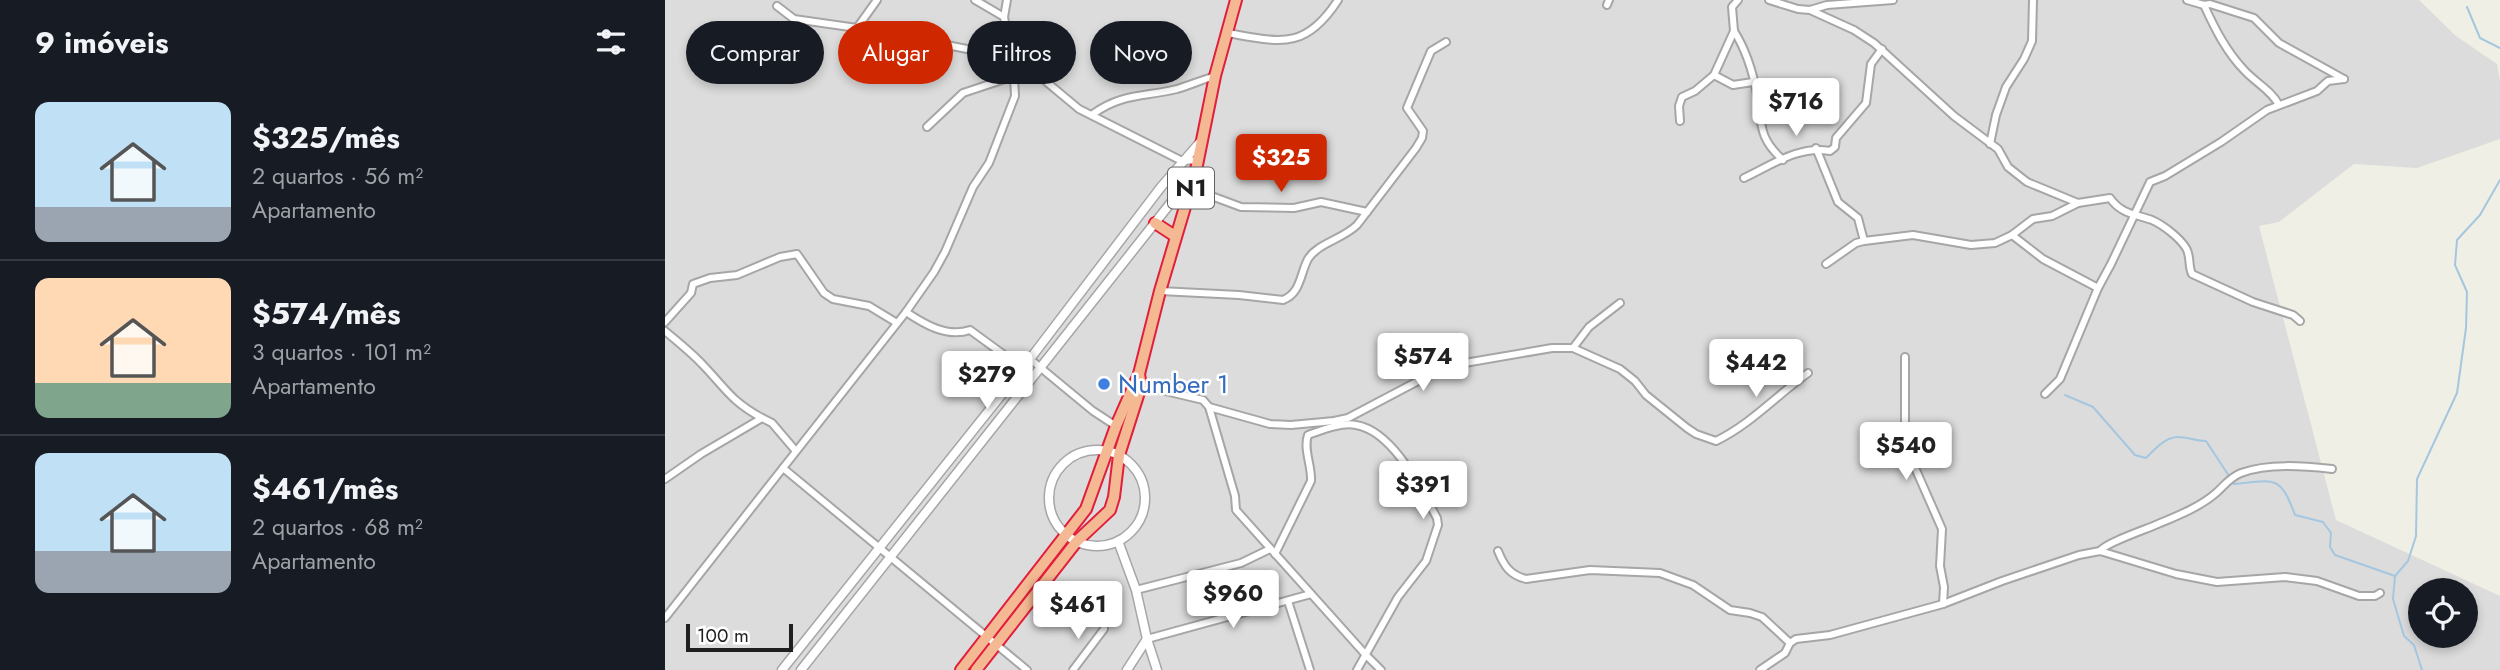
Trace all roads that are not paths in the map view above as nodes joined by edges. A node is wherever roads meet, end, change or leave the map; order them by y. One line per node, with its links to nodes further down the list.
1 (877, 0): 15 (street)
2 (975, 0): 14 (street)
3 (1007, 0): 14 (street)
4 (1236, 0): 19 (highway, N1)
5 (1338, 0): 19 (street)
6 (1738, 0): 18 (street)
7 (1769, 0): 13 (street)
8 (1893, 0): 13 (street)
9 (2033, 0): 33 (street)
10 (2187, 0): 11 (street)
11 (2204, 5): 28 (street); 28 (street)
12 (777, 6): 17 (street)
13 (1810, 10): 21 (street)
14 (1004, 17): 16 (street)
15 (862, 21)
16 (1005, 21)
17 (838, 25)
18 (1734, 31): 22 (street); 24 (street)
19 (1227, 33): 23 (highway, N1)
20 (1446, 42): 41 (street)
21 (1882, 49): 33 (street); 34 (street)
22 (1714, 75): 24 (street); 30 (street)
23 (1215, 76): 29 (street); 32 (highway, N1)
24 (1753, 82): 35 (street)
25 (990, 84): 31 (street)
26 (1014, 84): 51 (street)
27 (1049, 84): 29 (street)
28 (2279, 105): 42 (street)
29 (1093, 114): 36 (street)
30 (1680, 121)
31 (927, 127)
32 (1203, 138): 36 (street); 37 (highway, N1)
33 (1990, 144): 40 (street)
34 (1817, 148): 35 (street); 46 (street)
35 (1783, 160): 38 (street)
36 (1182, 161): 37 (street); 55 (street)
37 (1197, 165): 39 (highway, N1); 43 (street)
38 (1744, 178)
39 (1190, 188): 41 (street); 45 (highway, N1)
40 (2078, 203): 42 (street); 44 (street)
41 (1367, 212): 49 (street)
42 (2133, 217): 48 (street); 52 (street)
43 (1155, 223): 45 (highway); 57 (street)
44 (2012, 234): 46 (street); 48 (street)
45 (1175, 236): 49 (highway, N1)
46 (1864, 241): 47 (street)
47 (1826, 264)
48 (2098, 288): 65 (street)
49 (1160, 291): 64 (highway, N1)
50 (1620, 303): 58 (street)
51 (906, 312): 54 (street); 61 (street)
52 (2300, 321)
53 (665, 323): 54 (street)
54 (897, 323): 71 (street)
55 (1054, 327): 57 (street); 60 (street)
56 (665, 331): 68 (street)
57 (1064, 335): 62 (street)
58 (1573, 348): 63 (street); 66 (street)
59 (1905, 357): 95 (street)
60 (1030, 359): 61 (street); 62 (street)
61 (1022, 368): 67 (street)
62 (1039, 368): 69 (street); 70 (street)
63 (1808, 373)
64 (1138, 381): 66 (street); 70 (highway, N1); 73 (highway, N1)
65 (2045, 394)
66 (1209, 407): 86 (street)
67 (985, 415): 69 (street); 77 (street)
68 (762, 418): 71 (street); 76 (street)
69 (996, 423): 79 (street)
70 (1116, 426): 72 (highway, N1)
71 (795, 450): 74 (street)
72 (1107, 451): 73 (street); 78 (highway, N1); 83 (street)
73 (1119, 455): 80 (highway, N1); 84 (street)
74 (783, 468): 85 (street); 96 (street)
75 (2332, 469): 88 (street)
76 (665, 479)
77 (930, 484): 79 (street); 85 (street)
78 (1095, 487): 80 (highway); 81 (highway, N1)
79 (942, 491): 90 (street)
80 (1114, 497): 82 (highway, N1)
81 (1086, 509): 82 (highway); 83 (highway, N1)
82 (1102, 519): 83 (highway, N1)
83 (1072, 538): 84 (street); 98 (highway, N1); 101 (highway, N1)
84 (1118, 541): 91 (street)
85 (879, 547): 90 (street); 104 (street)
86 (1270, 549): 89 (street); 91 (street)
87 (1498, 551): 100 (street)
88 (2101, 551): 92 (street); 95 (street)
89 (1276, 554): 93 (street); 102 (street)
90 (889, 556): 98 (street); 105 (street)
91 (1136, 590): 99 (street)
92 (2380, 593)
93 (1311, 594): 94 (street); 102 (street)
94 (1288, 601): 99 (street); 111 (street)
95 (1943, 604): 100 (street)
96 (665, 618)
97 (1104, 629): 109 (street)
98 (987, 637): 101 (street); 106 (highway, N1)
99 (1147, 639): 103 (street); 110 (street)
100 (1790, 643): 114 (street)
101 (998, 645): 107 (highway, N1); 108 (street)
102 (1365, 654): 112 (street); 113 (street)
103 (1154, 669)
104 (782, 670)
105 (801, 670)
106 (961, 670)
107 (976, 670)
108 (1027, 670)
109 (1073, 670)
110 (1127, 670)
111 (1310, 670)
112 (1357, 670)
113 (1381, 670)
114 (1760, 670)

